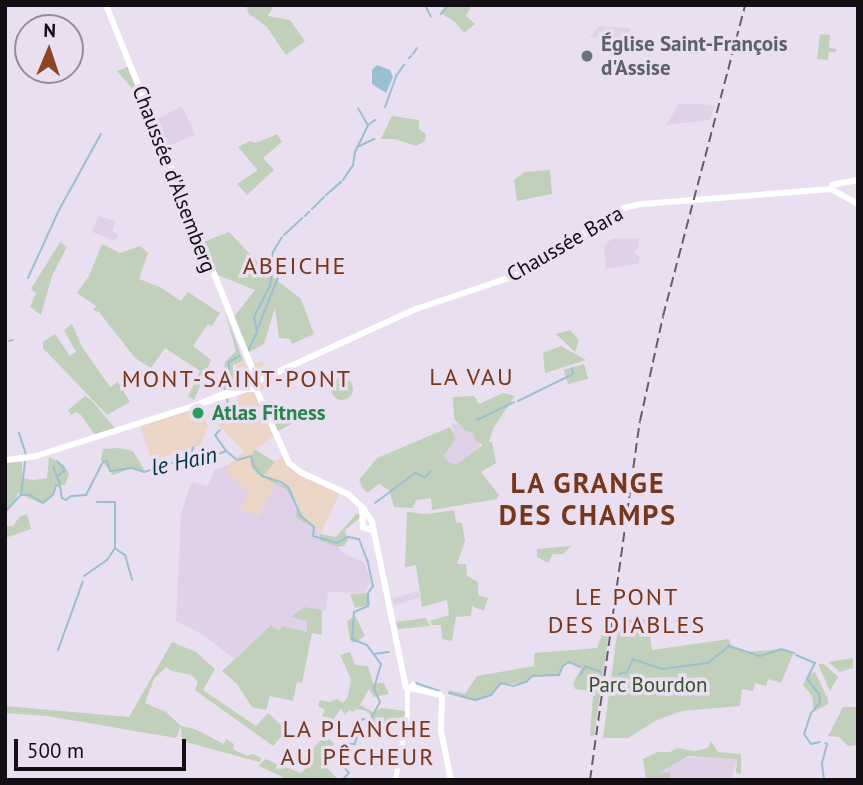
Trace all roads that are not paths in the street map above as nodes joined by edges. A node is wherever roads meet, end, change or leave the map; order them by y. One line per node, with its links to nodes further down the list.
1 (106, 5): 5 (main road, Chaussée d'Alsemberg)
2 (858, 180): 3 (main road, Chaussée Bara)
3 (825, 187): 4 (main road); 5 (main road, Chaussée Bara)
4 (858, 204)
5 (255, 384): 6 (main road); 7 (main road, Chaussée d'Alsemberg); 8 (main road); 9 (main road, Chaussée d'Alsemberg)
6 (239, 392): 7 (main road); 8 (main road)
7 (261, 400): 9 (main road, Chaussée d'Alsemberg)
8 (199, 404): 10 (main road)
9 (271, 423): 11 (main road, Chaussée d'Alsemberg)
10 (5, 460)
11 (360, 505): 12 (main road, Chaussée d'Alsemberg); 12 (main road, Chaussée d'Alsemberg)
12 (369, 526): 13 (main road, Chaussée d'Alsemberg)
13 (410, 686): 14 (street, Chaussée d'Alsemberg); 15 (main road)
14 (395, 780)
15 (451, 780)

